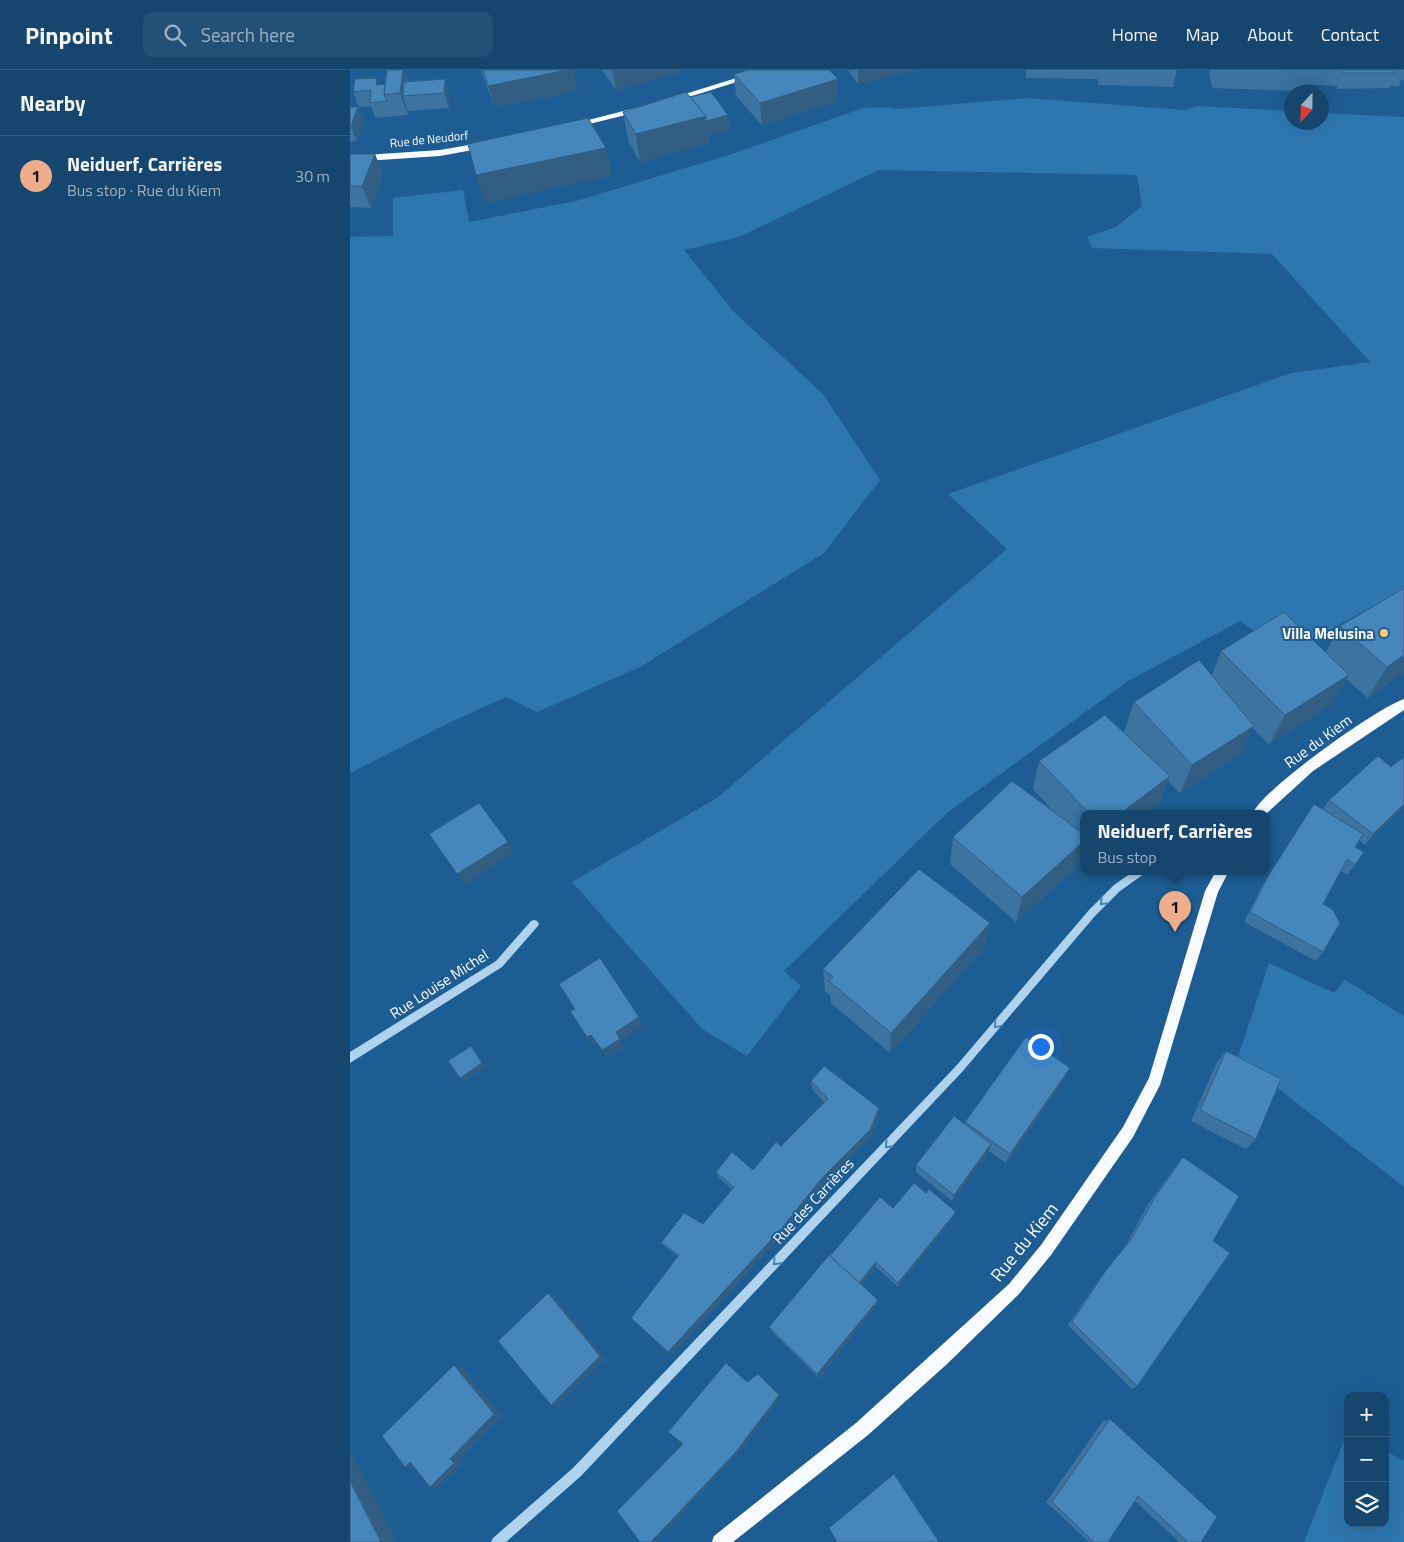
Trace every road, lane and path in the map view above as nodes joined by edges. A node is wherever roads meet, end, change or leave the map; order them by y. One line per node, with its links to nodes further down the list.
1 (771, 70): 2 (main road)
2 (663, 102)
3 (646, 107): 4 (main road)
4 (560, 129)
5 (495, 143): 6 (main road, Rue de Neudorf)
6 (350, 159)
7 (1404, 704): 8 (main road, Rue du Kiem)
8 (1261, 810)
9 (1135, 875): 13 (street, Rue des Carrières, one-way to 13)
10 (1221, 875): 14 (main road, Rue du Kiem)
11 (534, 924): 12 (street, Rue Louise Michel)
12 (350, 1058)
13 (497, 1542)
14 (720, 1542)

